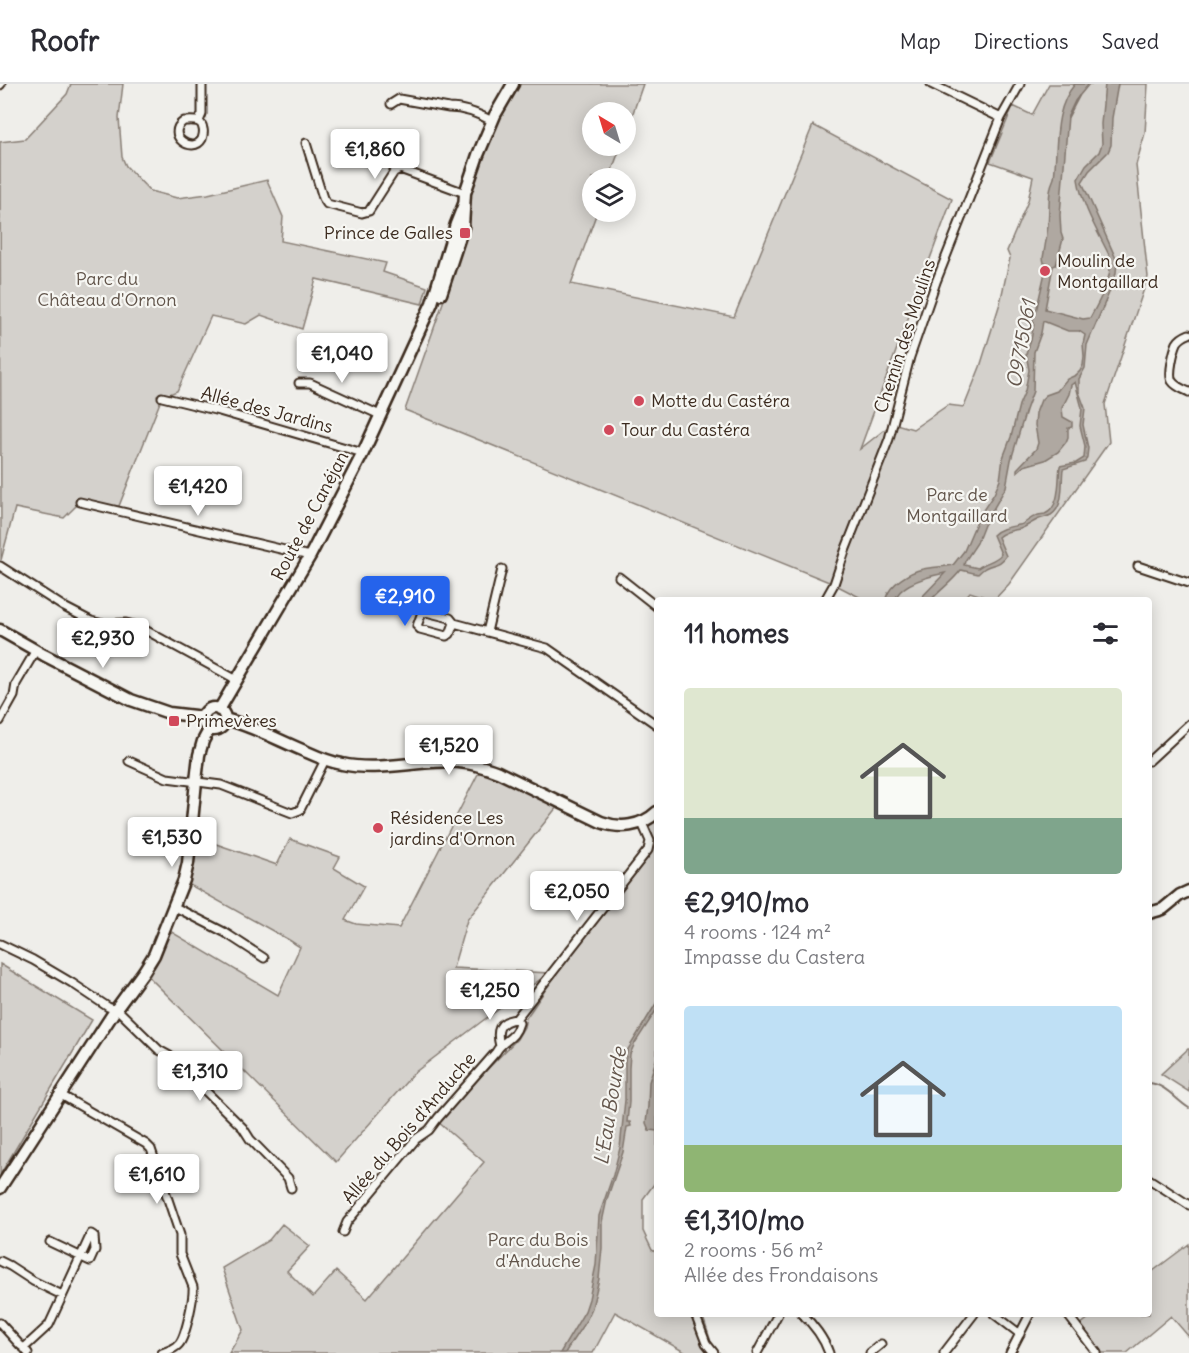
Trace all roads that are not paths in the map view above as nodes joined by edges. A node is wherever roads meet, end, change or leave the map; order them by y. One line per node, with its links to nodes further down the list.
1 (202, 84): 8 (street)
2 (513, 84): 7 (street, Route de Canéjan)
3 (931, 84): 6 (street)
4 (1020, 84): 6 (street, Chemin des Moulins)
5 (391, 104): 7 (street)
6 (1001, 118): 24 (street, Chemin des Moulins)
7 (492, 121): 10 (street, Route de Canéjan)
8 (199, 122)
9 (306, 143): 10 (street)
10 (465, 198): 15 (street, Route de Canéjan)
11 (1189, 334): 13 (street)
12 (299, 383): 15 (street)
13 (1189, 392)
14 (162, 397): 16 (street, Allée des Jardins)
15 (380, 415): 16 (street, Route de Canéjan)
16 (363, 453): 18 (street, Route de Canéjan)
17 (80, 502): 18 (street)
18 (310, 556): 30 (street, Route de Canéjan)
19 (0, 566): 30 (street)
20 (1138, 566): 23 (street)
21 (502, 569): 28 (street)
22 (619, 577): 25 (street)
23 (1189, 583)
24 (827, 597)
25 (654, 605)
26 (454, 623): 26 (street); 28 (street)
27 (0, 630): 29 (street)
28 (486, 632): 34 (street)
29 (36, 650): 32 (street); 33 (street)
30 (237, 680): 31 (street, Route de Canéjan)
31 (222, 715): 32 (street); 36 (street); 38 (street)
32 (203, 717): 36 (street)
33 (0, 721)
34 (654, 723)
35 (1189, 724): 37 (street)
36 (210, 728): 40 (street)
37 (1152, 758)
38 (325, 760): 40 (street); 42 (street)
39 (129, 761): 40 (street)
40 (196, 781): 44 (street)
41 (654, 814): 42 (street)
42 (642, 823): 49 (street)
43 (1189, 891): 45 (street)
44 (173, 906): 47 (street); 48 (street)
45 (1152, 912)
46 (0, 944): 48 (street)
47 (264, 958)
48 (116, 1010): 51 (street); 54 (street)
49 (516, 1019): 50 (street, Allée du Bois d'Anduche); 50 (street)
50 (500, 1046): 56 (street, Allée du Bois d'Anduche)
51 (61, 1095): 53 (street); 71 (street)
52 (1152, 1181): 55 (street)
53 (0, 1188)
54 (291, 1188)
55 (1189, 1204)
56 (343, 1232)
57 (50, 1242): 59 (street)
58 (0, 1261): 59 (street)
59 (62, 1295): 70 (street)
60 (696, 1317): 72 (street)
61 (776, 1317): 73 (street)
62 (805, 1317): 74 (street)
63 (972, 1317): 76 (street)
64 (998, 1317): 68 (street)
65 (1028, 1317): 68 (street)
66 (1069, 1317): 78 (street)
67 (0, 1323): 70 (street)
68 (1020, 1334): 77 (street)
69 (881, 1344): 75 (street)
70 (26, 1350)
71 (162, 1353)
72 (714, 1353)
73 (757, 1353)
74 (829, 1353)
75 (870, 1353)
76 (944, 1353)
77 (1010, 1353)
78 (1097, 1353)

